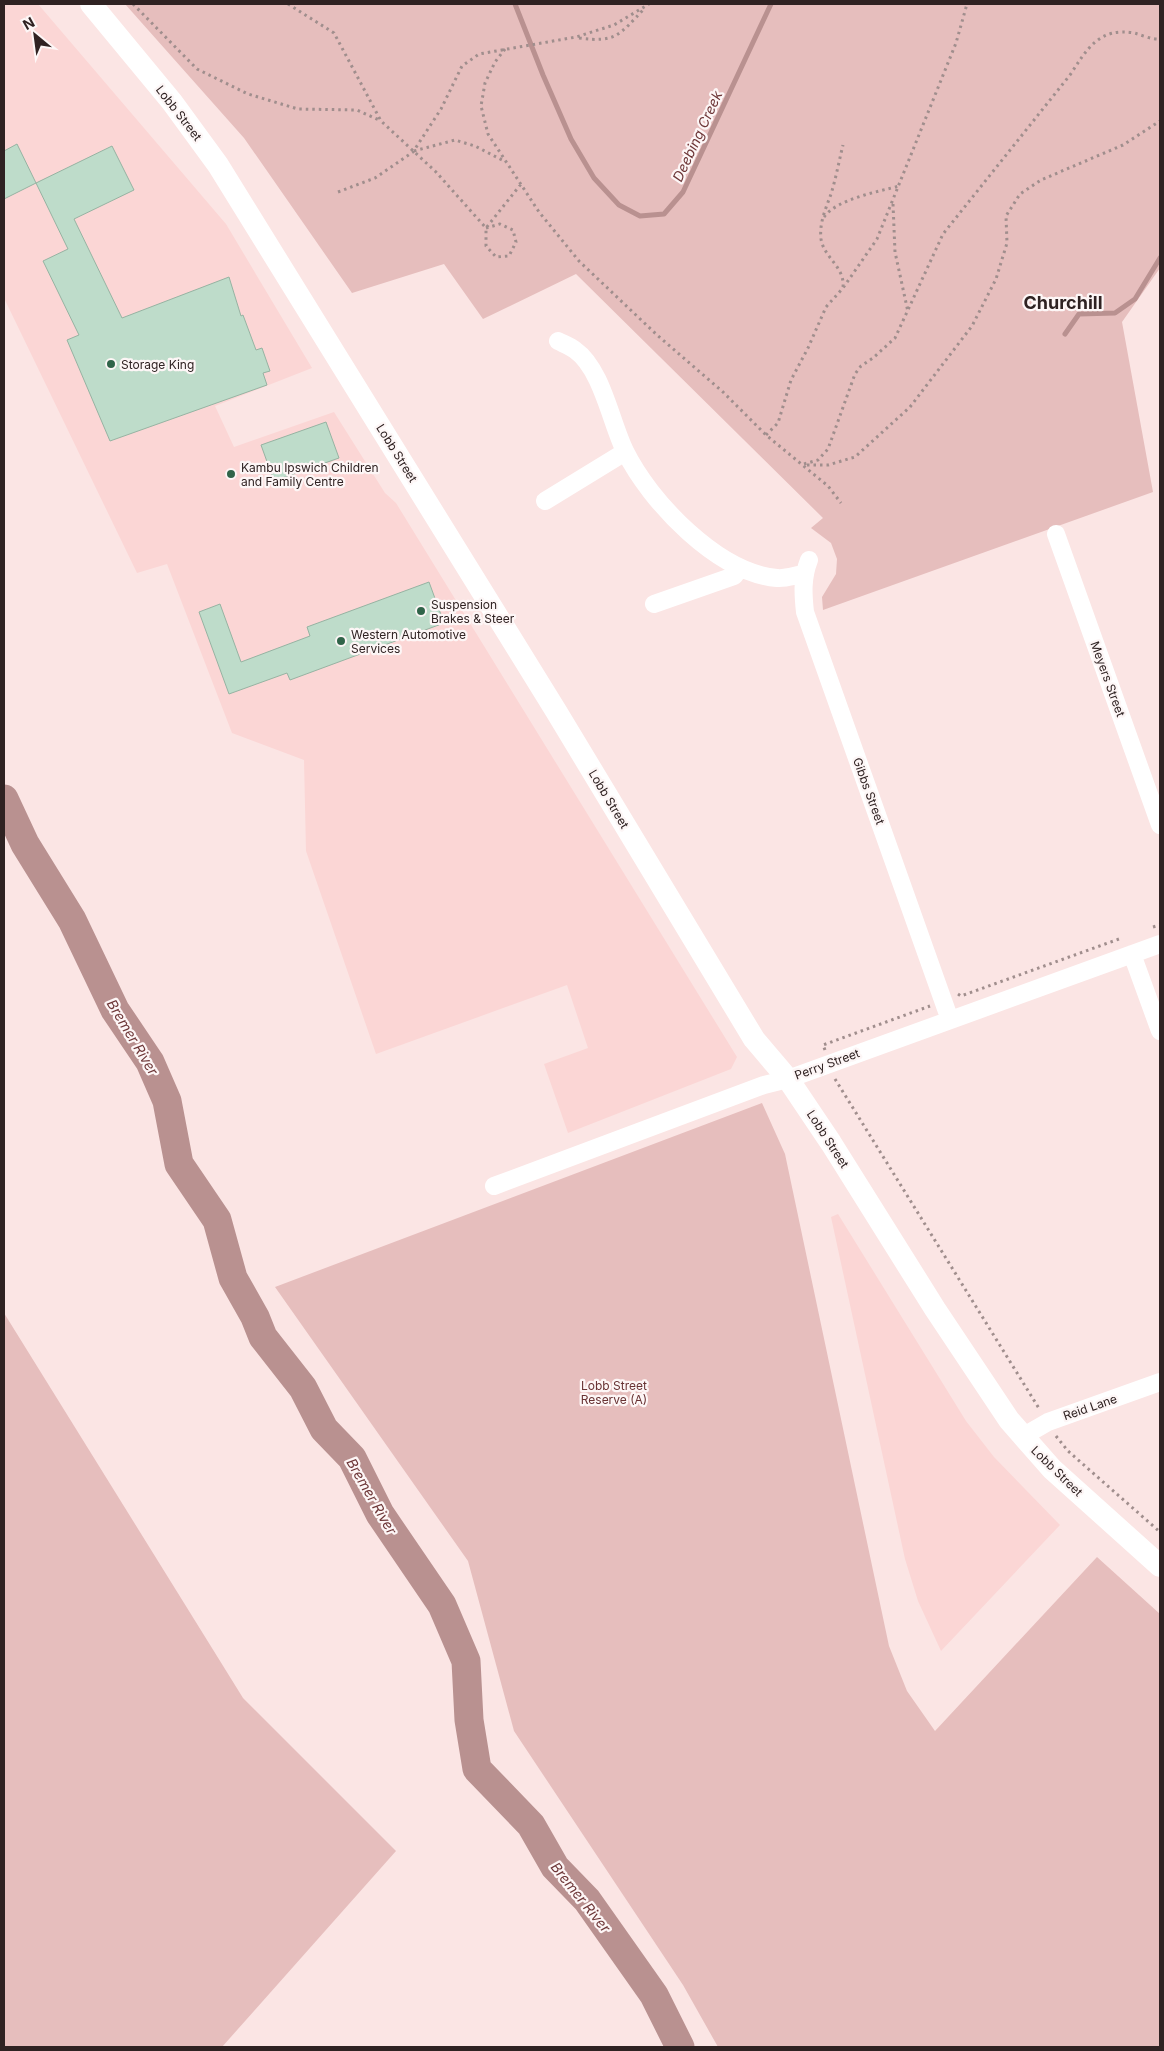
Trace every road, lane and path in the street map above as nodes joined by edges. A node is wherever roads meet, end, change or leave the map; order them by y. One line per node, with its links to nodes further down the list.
1 (91, 4): 41 (main road, Lobb Street)
2 (133, 4): 9 (path)
3 (288, 4): 9 (path)
4 (967, 4): 15 (path)
5 (648, 5): 6 (path); 6 (path)
6 (576, 37): 8 (path)
7 (1160, 39): 21 (path)
8 (505, 49): 12 (path); 13 (path)
9 (381, 121): 12 (path)
10 (1160, 121): 25 (path)
11 (843, 144): 18 (path)
12 (413, 152): 13 (path); 16 (path); 19 (path)
13 (507, 162): 14 (path)
14 (521, 184): 19 (path); 23 (path)
15 (899, 186): 17 (path); 18 (path)
16 (338, 192)
17 (892, 202): 20 (path); 21 (path)
18 (822, 219): 20 (path)
19 (486, 228): 19 (path)
20 (842, 288): 23 (path)
21 (908, 312): 25 (path)
22 (558, 341): 24 (street)
23 (766, 435): 25 (path)
24 (625, 452): 26 (street); 29 (street)
25 (804, 464): 27 (path)
26 (545, 501)
27 (841, 503)
28 (1056, 534): 31 (street, Meyers Street)
29 (740, 568): 30 (street); 37 (street, Gibbs Street)
30 (654, 604)
31 (1160, 825)
32 (1160, 925): 33 (path)
33 (1145, 930)
34 (1120, 939): 37 (path)
35 (1160, 944): 36 (street, Perry Street)
36 (1132, 954): 38 (street, Perry Street); 39 (street)
37 (944, 1001): 38 (street, Gibbs Street); 40 (path)
38 (950, 1020): 41 (street, Perry Street)
39 (1160, 1031)
40 (823, 1045)
41 (788, 1079): 43 (street, Perry Street); 46 (main road, Lobb Street)
42 (836, 1081): 45 (path)
43 (494, 1186)
44 (1160, 1382): 45 (street, Reid Lane)
45 (1048, 1422): 46 (street, Reid Lane); 47 (path)
46 (1022, 1437): 48 (main road, Lobb Street)
47 (1160, 1532)
48 (1160, 1566)

